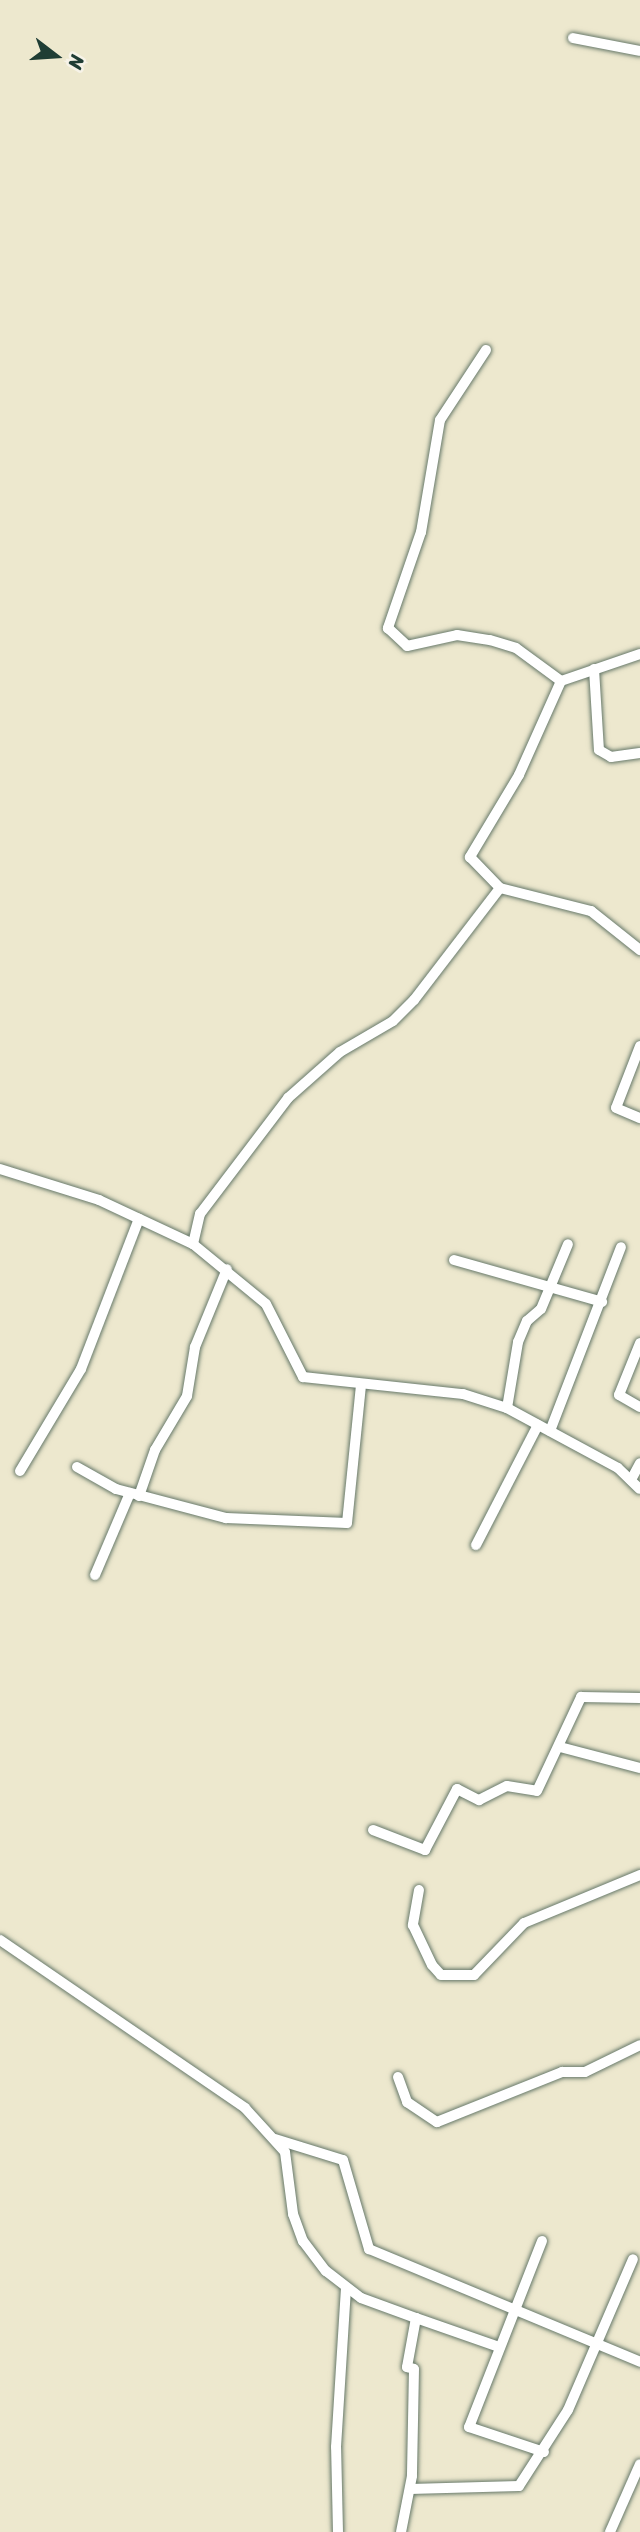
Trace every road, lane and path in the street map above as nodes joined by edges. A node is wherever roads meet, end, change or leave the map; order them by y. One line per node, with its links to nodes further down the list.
1 (573, 38): 2 (street)
2 (640, 51)
3 (486, 350): 6 (street)
4 (640, 654): 5 (street)
5 (594, 669): 6 (street); 7 (street)
6 (561, 681): 8 (street)
7 (640, 753)
8 (500, 888): 9 (street); 14 (street)
9 (640, 950)
10 (640, 1046): 11 (street)
11 (640, 1118)
12 (0, 1169): 13 (street)
13 (139, 1219): 14 (street); 29 (street)
14 (193, 1244): 18 (street)
15 (568, 1244): 19 (street)
16 (621, 1247): 20 (street)
17 (454, 1259): 19 (street)
18 (227, 1269): 22 (street); 32 (street)
19 (551, 1286): 20 (street); 24 (street)
20 (602, 1302): 26 (street)
21 (640, 1343): 23 (street)
22 (361, 1384): 24 (street); 32 (street)
23 (640, 1406)
24 (507, 1408): 25 (street)
25 (538, 1425): 26 (street); 33 (street)
26 (550, 1431): 30 (street)
27 (640, 1463): 30 (street)
28 (77, 1467): 32 (street)
29 (20, 1471)
30 (631, 1480): 31 (street)
31 (640, 1489)
32 (134, 1495): 34 (street)
33 (477, 1545)
34 (95, 1576)
35 (640, 1698): 36 (street)
36 (560, 1747): 37 (street); 38 (street)
37 (640, 1768)
38 (373, 1830)
39 (640, 1875): 40 (street)
40 (419, 1890)
41 (0, 1940): 44 (street)
42 (639, 2047): 43 (street)
43 (398, 2077)
44 (275, 2139): 47 (street); 48 (street)
45 (542, 2241): 48 (street)
46 (633, 2259): 50 (street)
47 (346, 2288): 49 (street); 57 (street)
48 (512, 2308): 50 (street); 51 (street)
49 (416, 2318): 51 (street); 55 (street)
50 (598, 2343): 52 (street); 53 (street)
51 (499, 2347): 53 (street)
52 (640, 2362)
53 (544, 2452): 55 (street)
54 (640, 2464): 56 (street)
55 (410, 2489): 58 (street)
56 (612, 2531)
57 (338, 2532)
58 (401, 2532)

